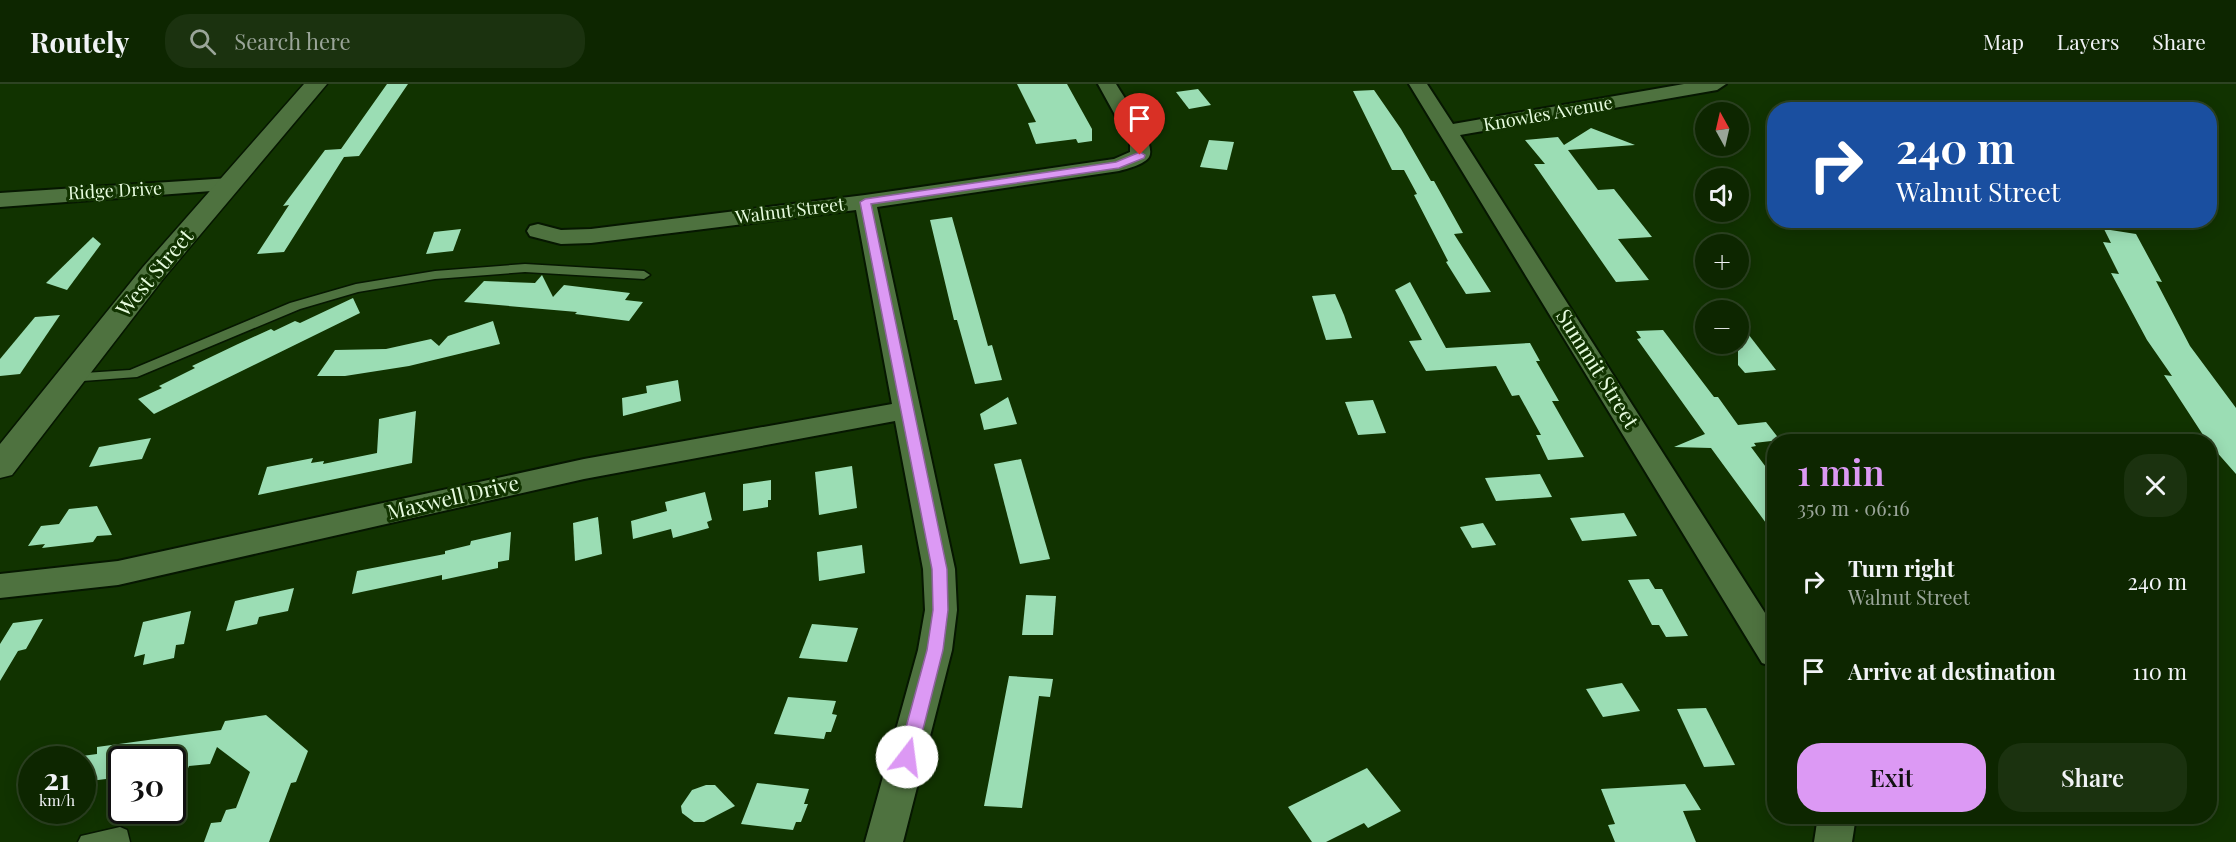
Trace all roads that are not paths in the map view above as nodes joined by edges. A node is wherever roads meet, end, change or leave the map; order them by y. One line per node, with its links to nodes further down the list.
1 (316, 84): 6 (main road, West Street)
2 (1107, 84): 8 (street, Walnut Street)
3 (1418, 84): 5 (street, Summit Street)
4 (1717, 84): 5 (street, Knowles Avenue)
5 (1449, 131): 15 (street, Summit Street)
6 (231, 184): 7 (street, Ridge Drive); 11 (main road, West Street)
7 (0, 200)
8 (865, 202): 9 (street, Walnut Street); 12 (street)
9 (538, 231)
10 (644, 275): 11 (lane)
11 (69, 378): 13 (main road, West Street)
12 (907, 410): 14 (street, Maxwell Drive); 19 (street)
13 (0, 467)
14 (0, 586)
15 (1767, 643)
16 (1836, 824): 20 (street)
17 (88, 842): 18 (lane)
18 (120, 842)
19 (884, 842)
20 (1833, 842)

